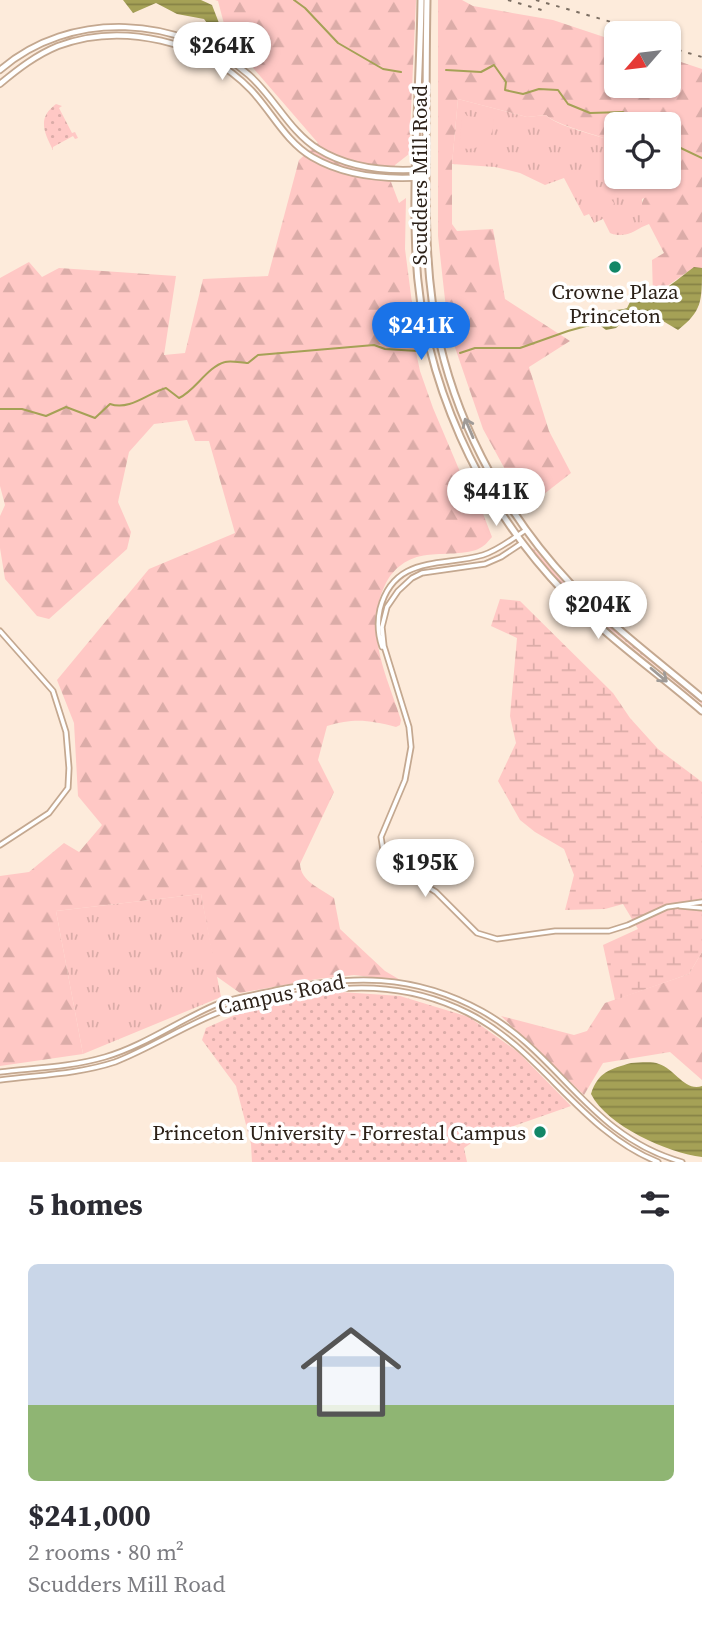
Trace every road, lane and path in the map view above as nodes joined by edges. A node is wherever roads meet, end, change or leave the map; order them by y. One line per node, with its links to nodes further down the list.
1 (421, 0): 6 (main road, Scudders Mill Road)
2 (427, 0): 5 (main road, Scudders Mill Road)
3 (0, 70): 6 (street)
4 (0, 84): 8 (street)
5 (426, 169): 6 (street); 7 (main road, Scudders Mill Road)
6 (415, 170): 8 (main road, Scudders Mill Road)
7 (426, 177): 8 (street); 9 (main road, Scudders Mill Road, one-way to 7)
8 (415, 178): 10 (main road, Scudders Mill Road)
9 (526, 530): 10 (street); 14 (main road, Scudders Mill Road)
10 (517, 536): 11 (main road, Scudders Mill Road); 13 (street)
11 (522, 543): 13 (street); 15 (main road, Scudders Mill Road, one-way to 15)
12 (0, 631): 16 (street)
13 (386, 655): 18 (street)
14 (702, 698)
15 (702, 711)
16 (0, 845)
17 (702, 902): 18 (street)
18 (675, 906): 19 (street)
19 (702, 908)
20 (0, 1072): 23 (street, Campus Road)
21 (0, 1080): 22 (street, Campus Road)
22 (658, 1162)
23 (682, 1162)

